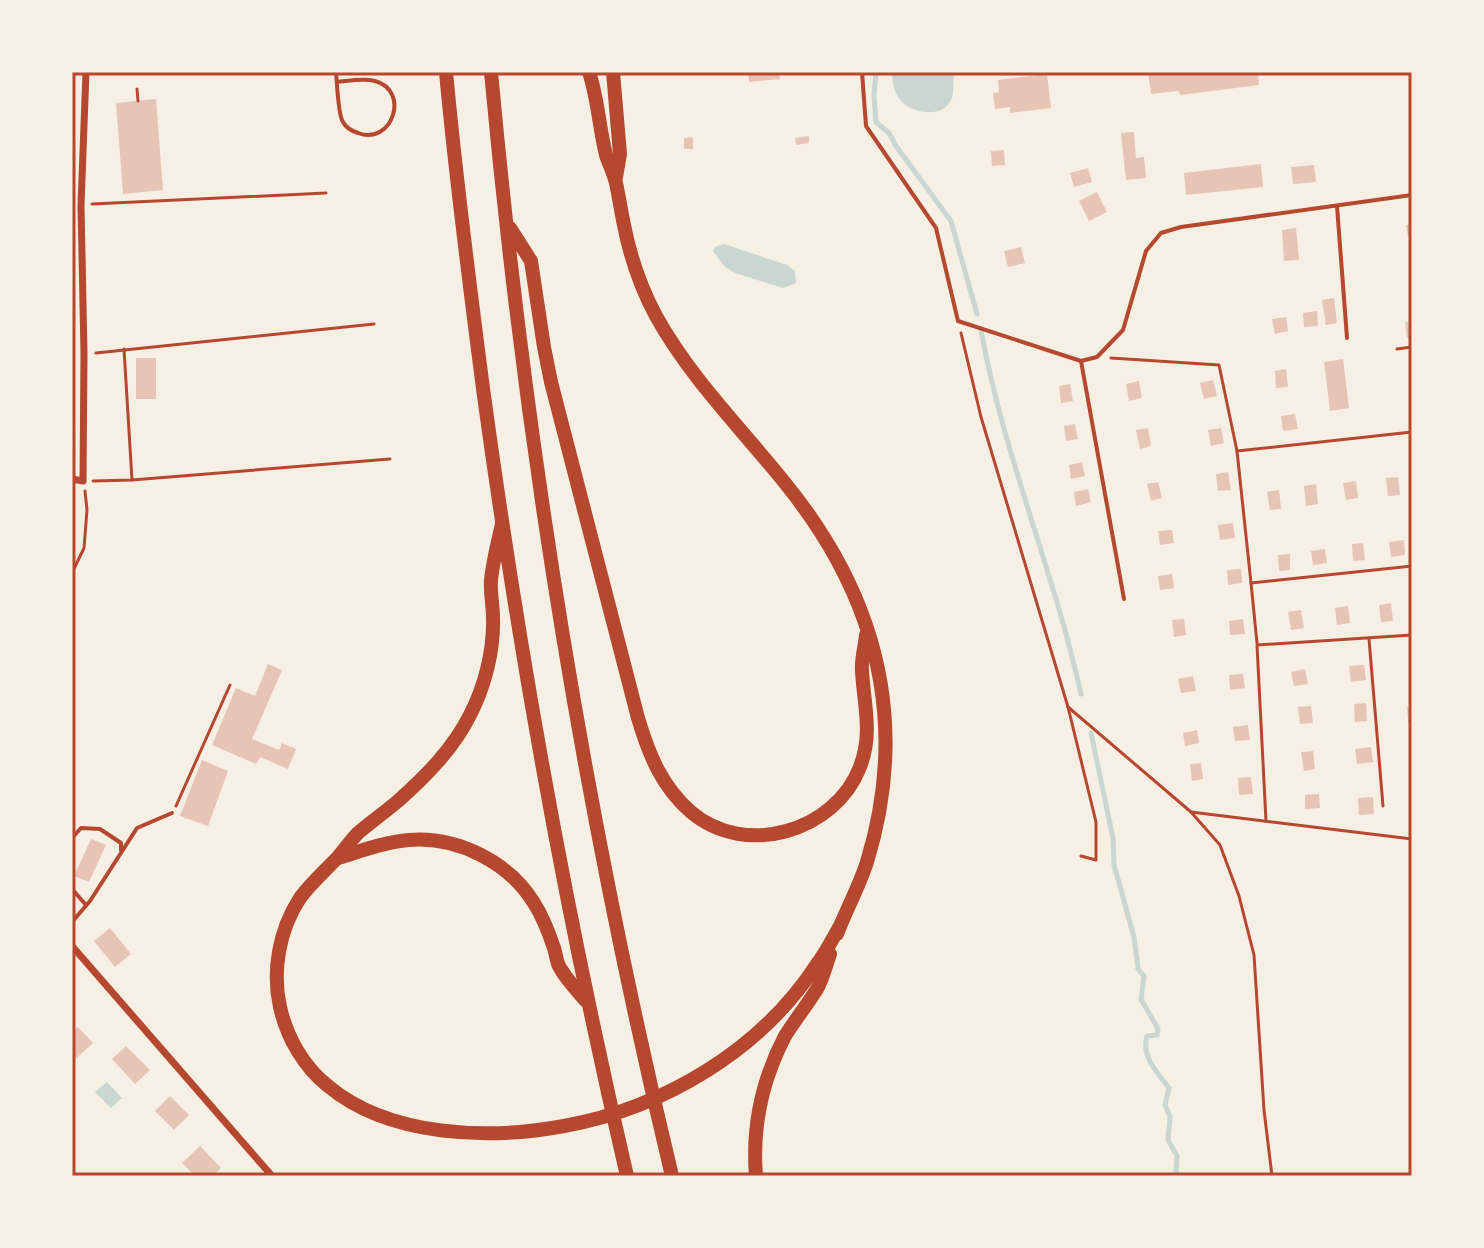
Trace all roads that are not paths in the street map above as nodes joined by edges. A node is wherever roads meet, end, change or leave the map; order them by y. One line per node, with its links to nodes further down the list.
1 (86, 72): 15 (street)
2 (336, 72): 8 (lane)
3 (446, 72): 16 (highway)
4 (491, 72): 12 (highway)
5 (589, 72): 9 (highway)
6 (613, 72): 9 (highway)
7 (862, 72): 14 (lane)
8 (337, 82): 8 (lane)
9 (616, 181): 18 (highway)
10 (1412, 195): 11 (lane)
11 (1337, 206): 13 (lane); 14 (lane)
12 (510, 231): 18 (highway); 31 (highway)
13 (1347, 338)
14 (1081, 361): 17 (lane)
15 (72, 479)
16 (502, 524): 22 (highway); 28 (highway)
17 (1124, 599)
18 (868, 627): 26 (highway)
19 (172, 813): 21 (lane)
20 (72, 838): 21 (lane)
21 (122, 852): 24 (lane)
22 (337, 858): 26 (highway); 28 (highway)
23 (72, 889): 24 (lane)
24 (87, 905): 25 (lane)
25 (72, 922)
26 (840, 926): 32 (highway)
27 (72, 946): 29 (street)
28 (588, 1004): 30 (highway)
29 (272, 1176)
30 (627, 1176)
31 (672, 1176)
32 (756, 1176)

